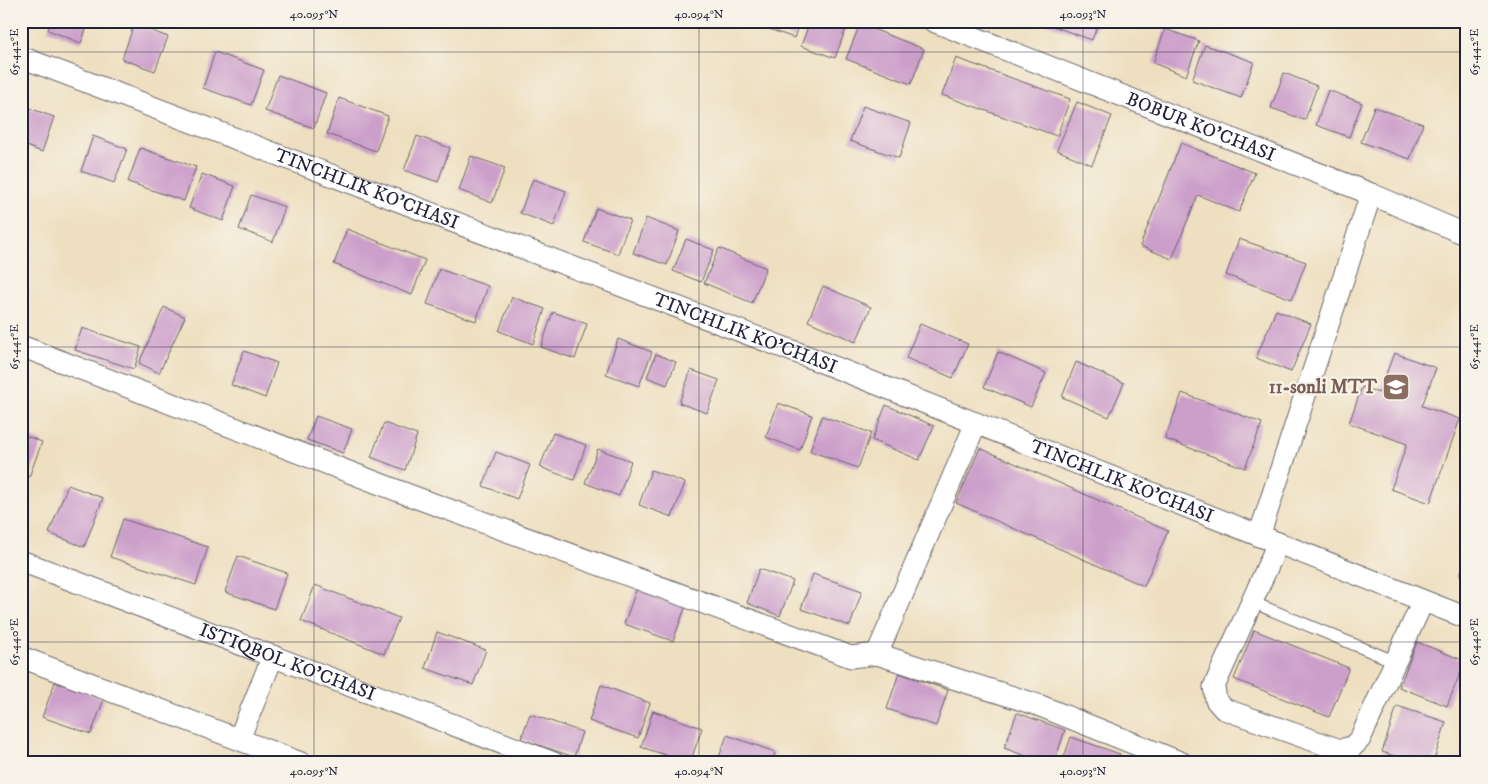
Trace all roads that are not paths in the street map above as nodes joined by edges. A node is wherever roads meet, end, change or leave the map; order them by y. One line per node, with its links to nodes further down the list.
1 (933, 21): 3 (street, BOBUR KO'CHASI)
2 (21, 56): 6 (street, TINCHLIK KO'CHASI)
3 (1371, 194): 4 (street, BOBUR KO'CHASI); 7 (street)
4 (1467, 235)
5 (21, 346): 12 (street)
6 (976, 423): 7 (street, TINCHLIK KO'CHASI); 12 (street)
7 (1269, 539): 9 (street, TINCHLIK KO'CHASI); 10 (street)
8 (21, 561): 13 (street, ISTIQBOL KO'CHASI)
9 (1424, 601): 11 (street, TINCHLIK KO'CHASI); 15 (street)
10 (1252, 602): 15 (lane); 15 (street)
11 (1467, 618)
12 (877, 654): 19 (street)
13 (273, 656): 16 (street); 18 (street, ISTIQBOL KO'CHASI)
14 (21, 657): 16 (street)
15 (1396, 662)
16 (239, 739): 17 (street)
17 (301, 763)
18 (554, 763)
19 (1182, 763)

